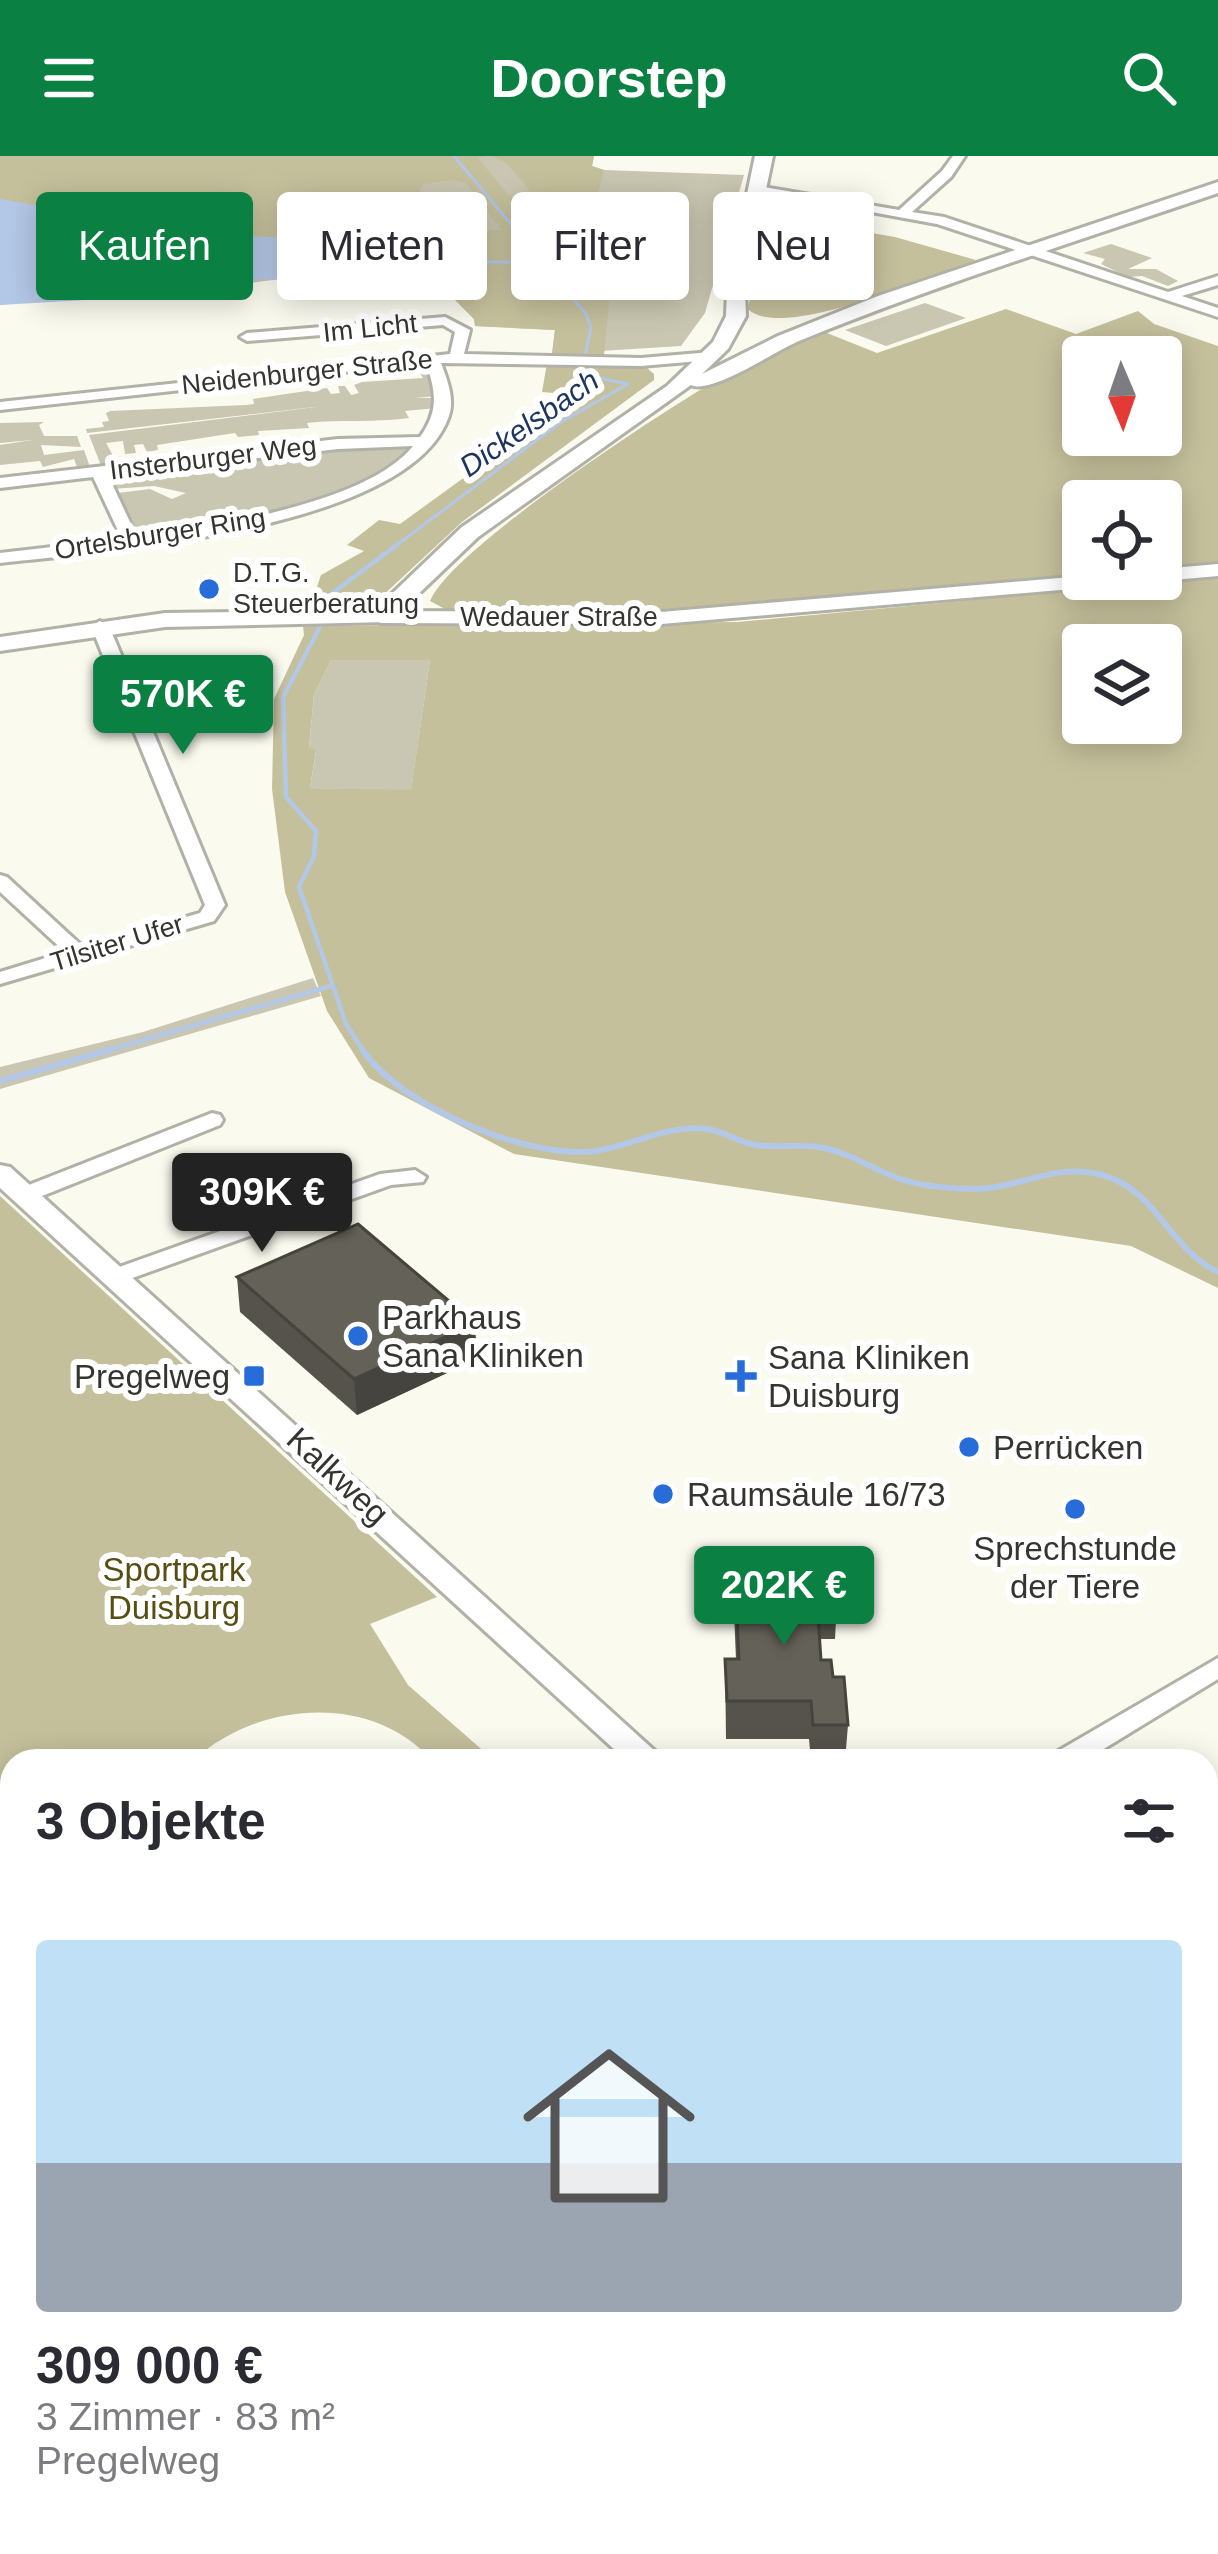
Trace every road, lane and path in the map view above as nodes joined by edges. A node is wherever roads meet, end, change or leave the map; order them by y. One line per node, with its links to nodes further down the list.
1 (764, 156): 4 (main road)
2 (959, 156): 5 (street)
3 (1218, 187): 6 (main road)
4 (757, 190): 5 (street)
5 (904, 212): 6 (street)
6 (1035, 248): 8 (street); 12 (main road)
7 (1218, 280): 8 (street)
8 (1170, 296): 11 (street)
9 (731, 300): 14 (main road)
10 (745, 300): 12 (main road)
11 (1218, 313)
12 (765, 326): 14 (main road); 14 (main road); 21 (main road)
13 (247, 338): 15 (street, Im Licht)
14 (705, 353): 17 (street, Neidenburger Straße); 18 (street, Neidenburger Straße); 19 (main road); 21 (main road)
15 (456, 357): 16 (street, Neidenburger Straße); 17 (street, Neidenburger Straße)
16 (432, 358): 20 (street, Neidenburger Straße); 22 (street)
17 (608, 359): 18 (street, Neidenburger Straße)
18 (640, 362): 19 (street, Neidenburger Straße)
19 (672, 377): 21 (main road)
20 (0, 406)
21 (635, 418): 30 (main road)
22 (426, 441): 23 (street, Insterburger Weg); 25 (street, Ortelsburger Ring)
23 (98, 471): 24 (street, Insterburger Weg); 25 (street)
24 (0, 483)
25 (131, 542): 26 (street, Ortelsburger Ring)
26 (0, 558)
27 (1218, 570): 28 (street)
28 (1182, 573)
29 (1062, 584): 30 (street, Wedauer Straße)
30 (381, 617): 31 (main road, Wedauer Straße)
31 (100, 626): 32 (main road, Wedauer Straße); 34 (street, Tilsiter Ufer)
32 (0, 644)
33 (0, 881): 34 (street)
34 (80, 955): 35 (street, Tilsiter Ufer)
35 (0, 978)
36 (212, 1120): 39 (street)
37 (0, 1173): 39 (street, Kalkweg)
38 (415, 1177): 40 (street)
39 (24, 1195): 40 (street, Kalkweg)
40 (116, 1276): 42 (street, Kalkweg)
41 (1218, 1667): 43 (street)
42 (636, 1749)
43 (1083, 1749)

